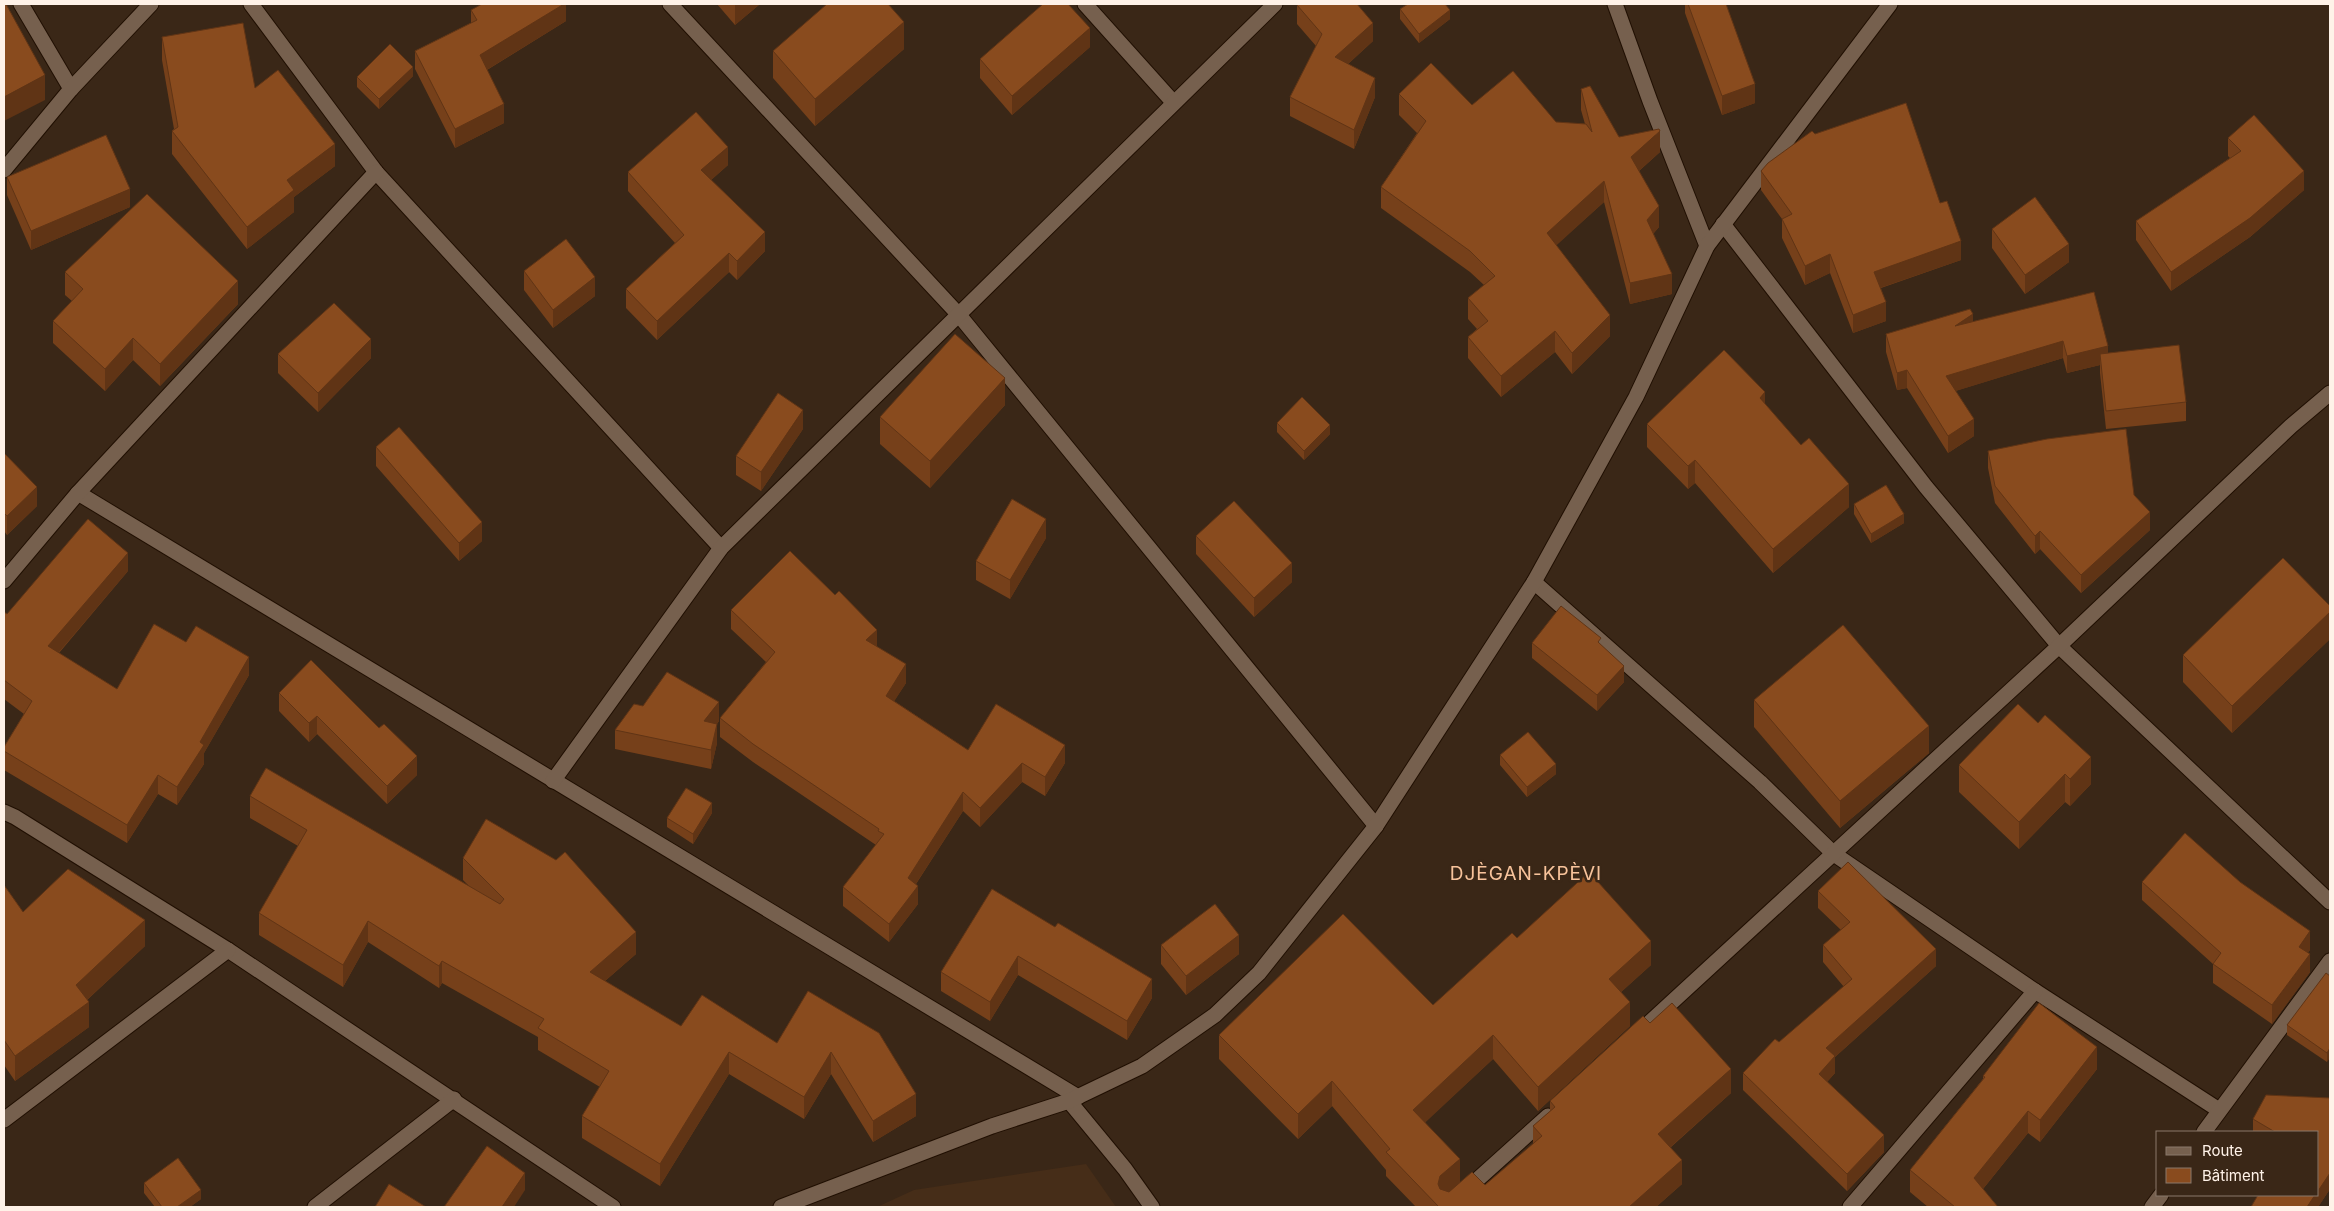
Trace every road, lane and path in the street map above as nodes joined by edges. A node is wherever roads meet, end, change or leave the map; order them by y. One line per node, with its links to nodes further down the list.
1 (21, 4): 9 (street)
2 (151, 4): 9 (street)
3 (251, 4): 12 (street)
4 (670, 4): 15 (street)
5 (1085, 4): 10 (street)
6 (1275, 4): 10 (street)
7 (1615, 4): 14 (street)
8 (1890, 4): 13 (street)
9 (71, 89): 11 (street)
10 (1173, 102): 15 (street)
11 (4, 170)
12 (376, 172): 17 (street); 18 (street)
13 (1723, 224): 14 (street); 21 (street)
14 (1707, 246): 20 (street)
15 (959, 315): 18 (street); 24 (street)
16 (2330, 393): 21 (street)
17 (78, 493): 19 (street); 22 (street)
18 (721, 548): 22 (street)
19 (4, 581)
20 (1534, 582): 24 (street); 25 (street)
21 (2059, 646): 25 (street); 26 (street)
22 (553, 781): 32 (street)
23 (4, 812): 27 (street)
24 (1376, 826): 32 (street)
25 (1834, 854): 29 (street); 30 (street)
26 (2330, 902)
27 (228, 950): 31 (street); 35 (street)
28 (2330, 961): 34 (street)
29 (2035, 991): 34 (street); 43 (street)
30 (1622, 1048)
31 (454, 1099): 38 (street); 39 (street)
32 (1073, 1099): 40 (street); 41 (street)
33 (1557, 1107): 42 (street)
34 (2219, 1110): 36 (street)
35 (4, 1120)
36 (2205, 1131)
37 (2160, 1196): 44 (street)
38 (315, 1207)
39 (613, 1207)
40 (781, 1207)
41 (1152, 1207)
42 (1448, 1207)
43 (1850, 1207)
44 (2152, 1207)

